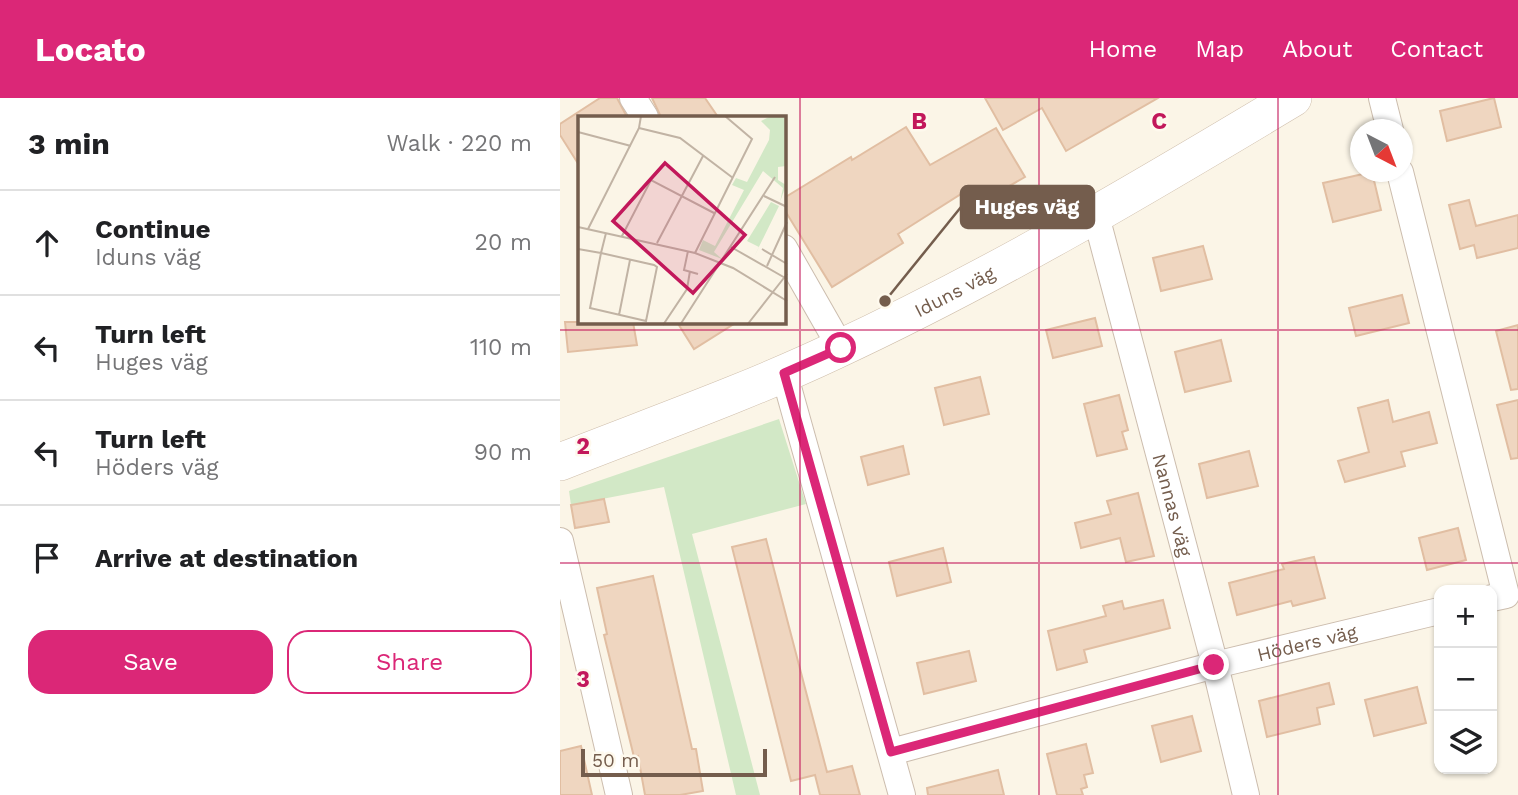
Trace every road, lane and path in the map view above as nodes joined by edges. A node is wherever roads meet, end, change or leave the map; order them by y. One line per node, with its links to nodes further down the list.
1 (634, 98): 4 (street)
2 (1293, 98): 7 (street, Iduns väg)
3 (1382, 98): 5 (street)
4 (645, 116)
5 (1387, 119)
6 (1403, 182): 13 (street)
7 (1096, 216): 9 (street, Iduns väg); 16 (street, Nannas väg)
8 (786, 252): 9 (street)
9 (841, 348): 10 (street, Iduns väg)
10 (784, 373): 11 (street, Iduns väg); 17 (street)
11 (560, 462)
12 (560, 541): 15 (street)
13 (1497, 597)
14 (1434, 612): 16 (street, Höders väg)
15 (570, 627): 18 (street)
16 (1214, 665): 17 (street, Höders väg); 20 (street, Nannas väg)
17 (891, 752): 19 (street)
18 (619, 795)
19 (902, 795)
20 (1246, 795)

